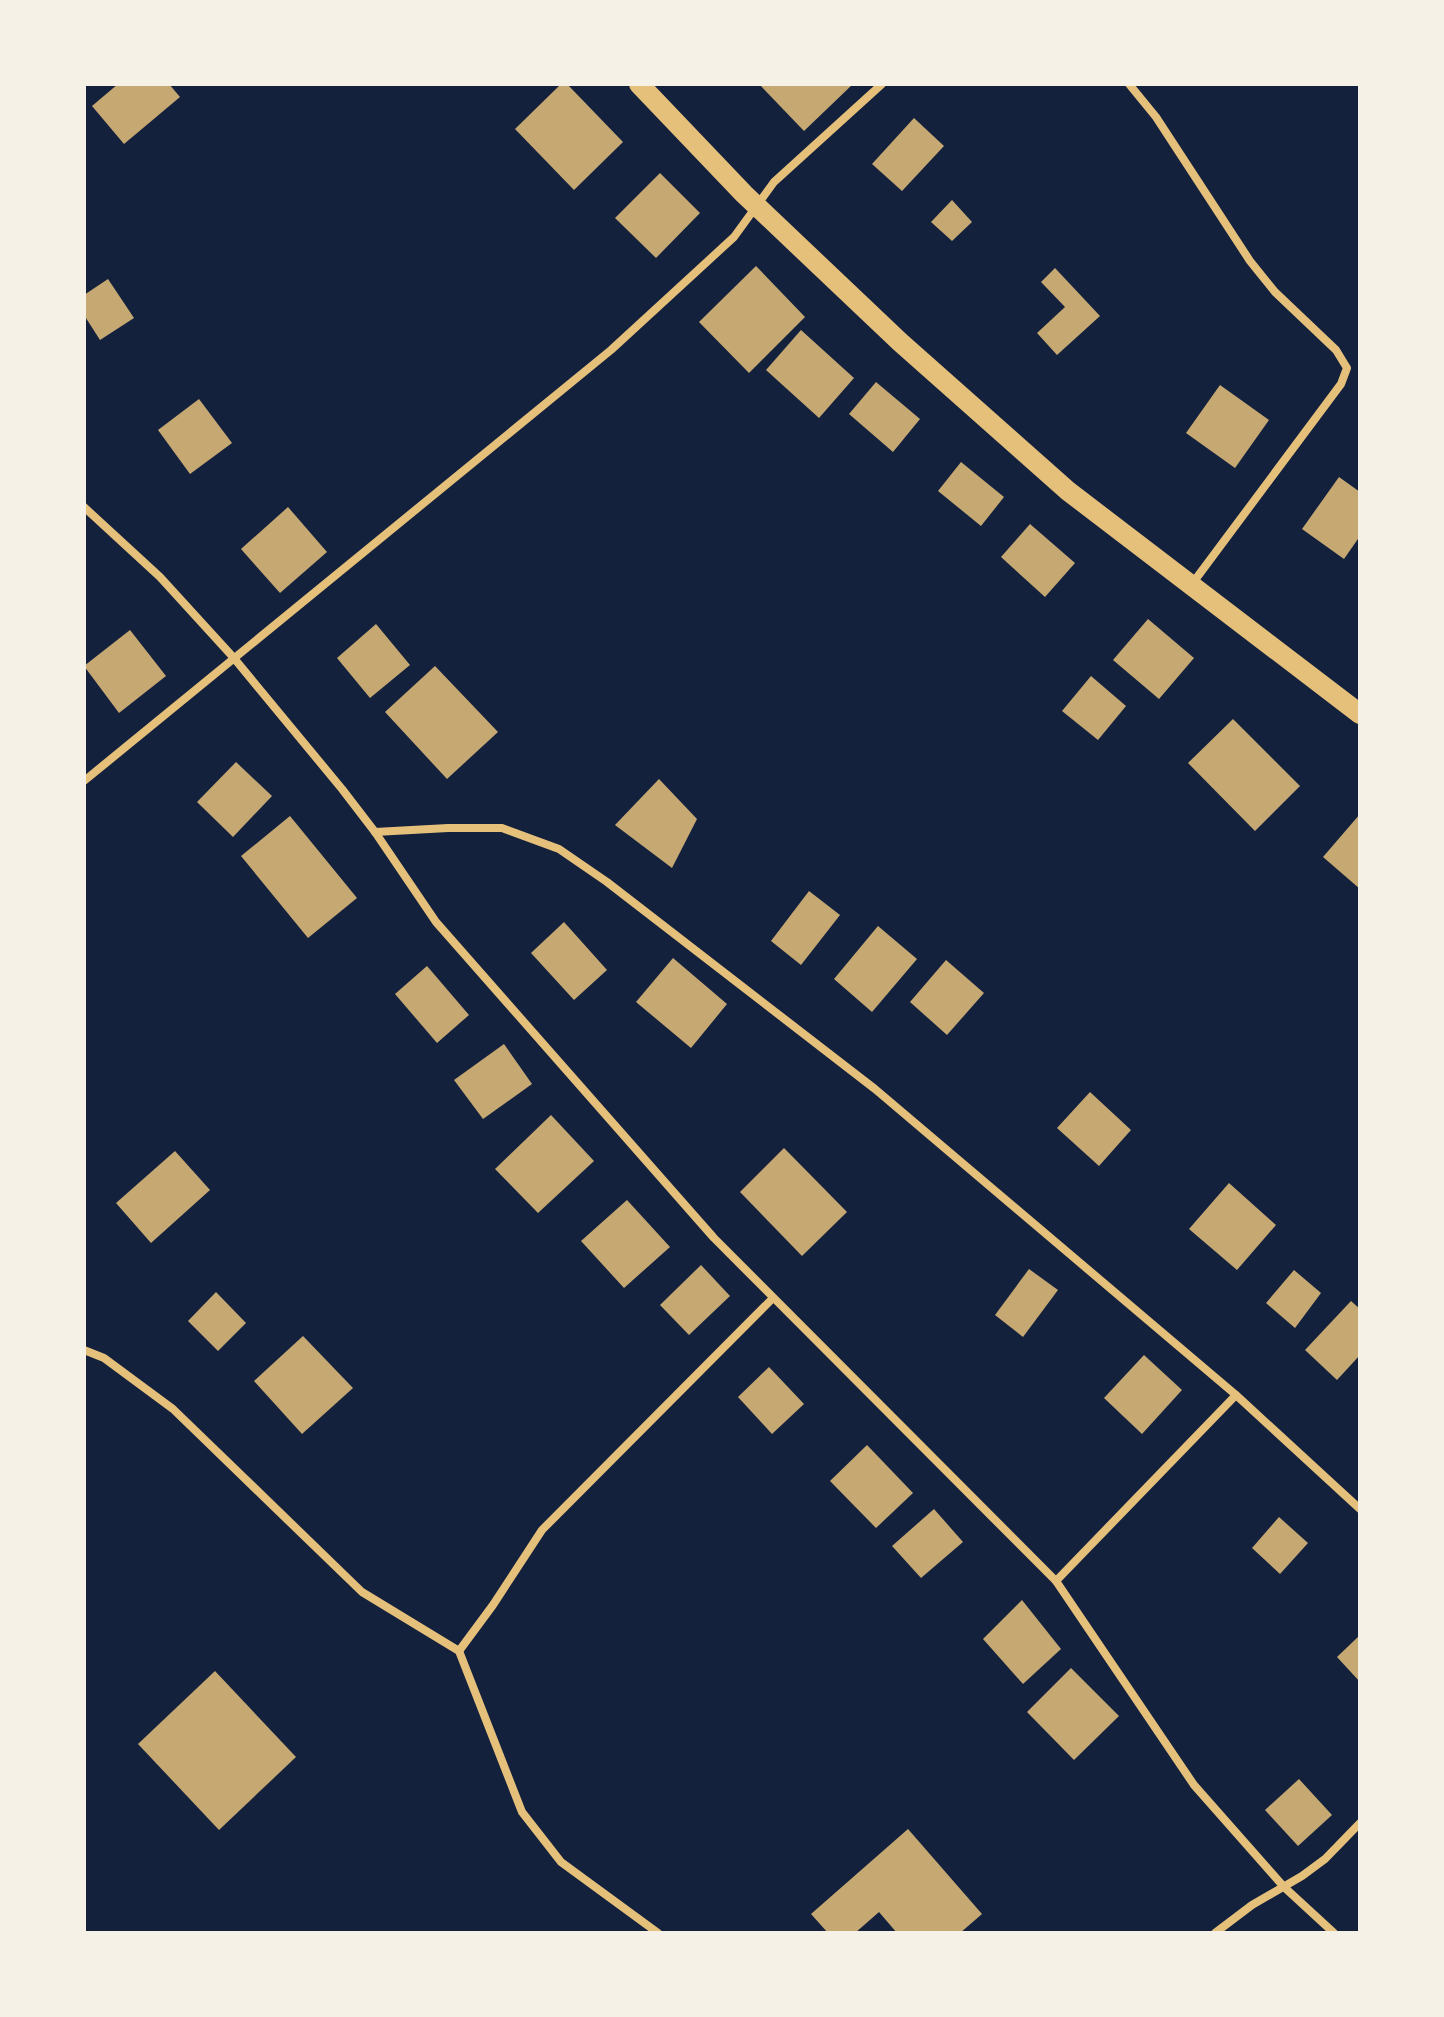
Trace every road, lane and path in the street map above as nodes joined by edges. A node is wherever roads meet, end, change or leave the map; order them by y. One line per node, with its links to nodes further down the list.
1 (639, 84): 4 (main road)
2 (882, 84): 4 (street)
3 (1129, 84): 6 (street)
4 (757, 207): 6 (main road); 7 (street)
5 (84, 507): 7 (street)
6 (1192, 584): 8 (main road)
7 (233, 657): 9 (street); 10 (street)
8 (1360, 714)
9 (84, 781)
10 (375, 832): 11 (street); 13 (street)
11 (773, 1298): 15 (street); 16 (street)
12 (84, 1350): 16 (street)
13 (1236, 1395): 14 (street); 15 (street)
14 (1360, 1509)
15 (1056, 1581): 18 (street)
16 (459, 1651): 19 (street)
17 (1360, 1823): 18 (street)
18 (1284, 1887): 20 (street); 21 (street)
19 (658, 1933)
20 (1215, 1933)
21 (1334, 1933)

